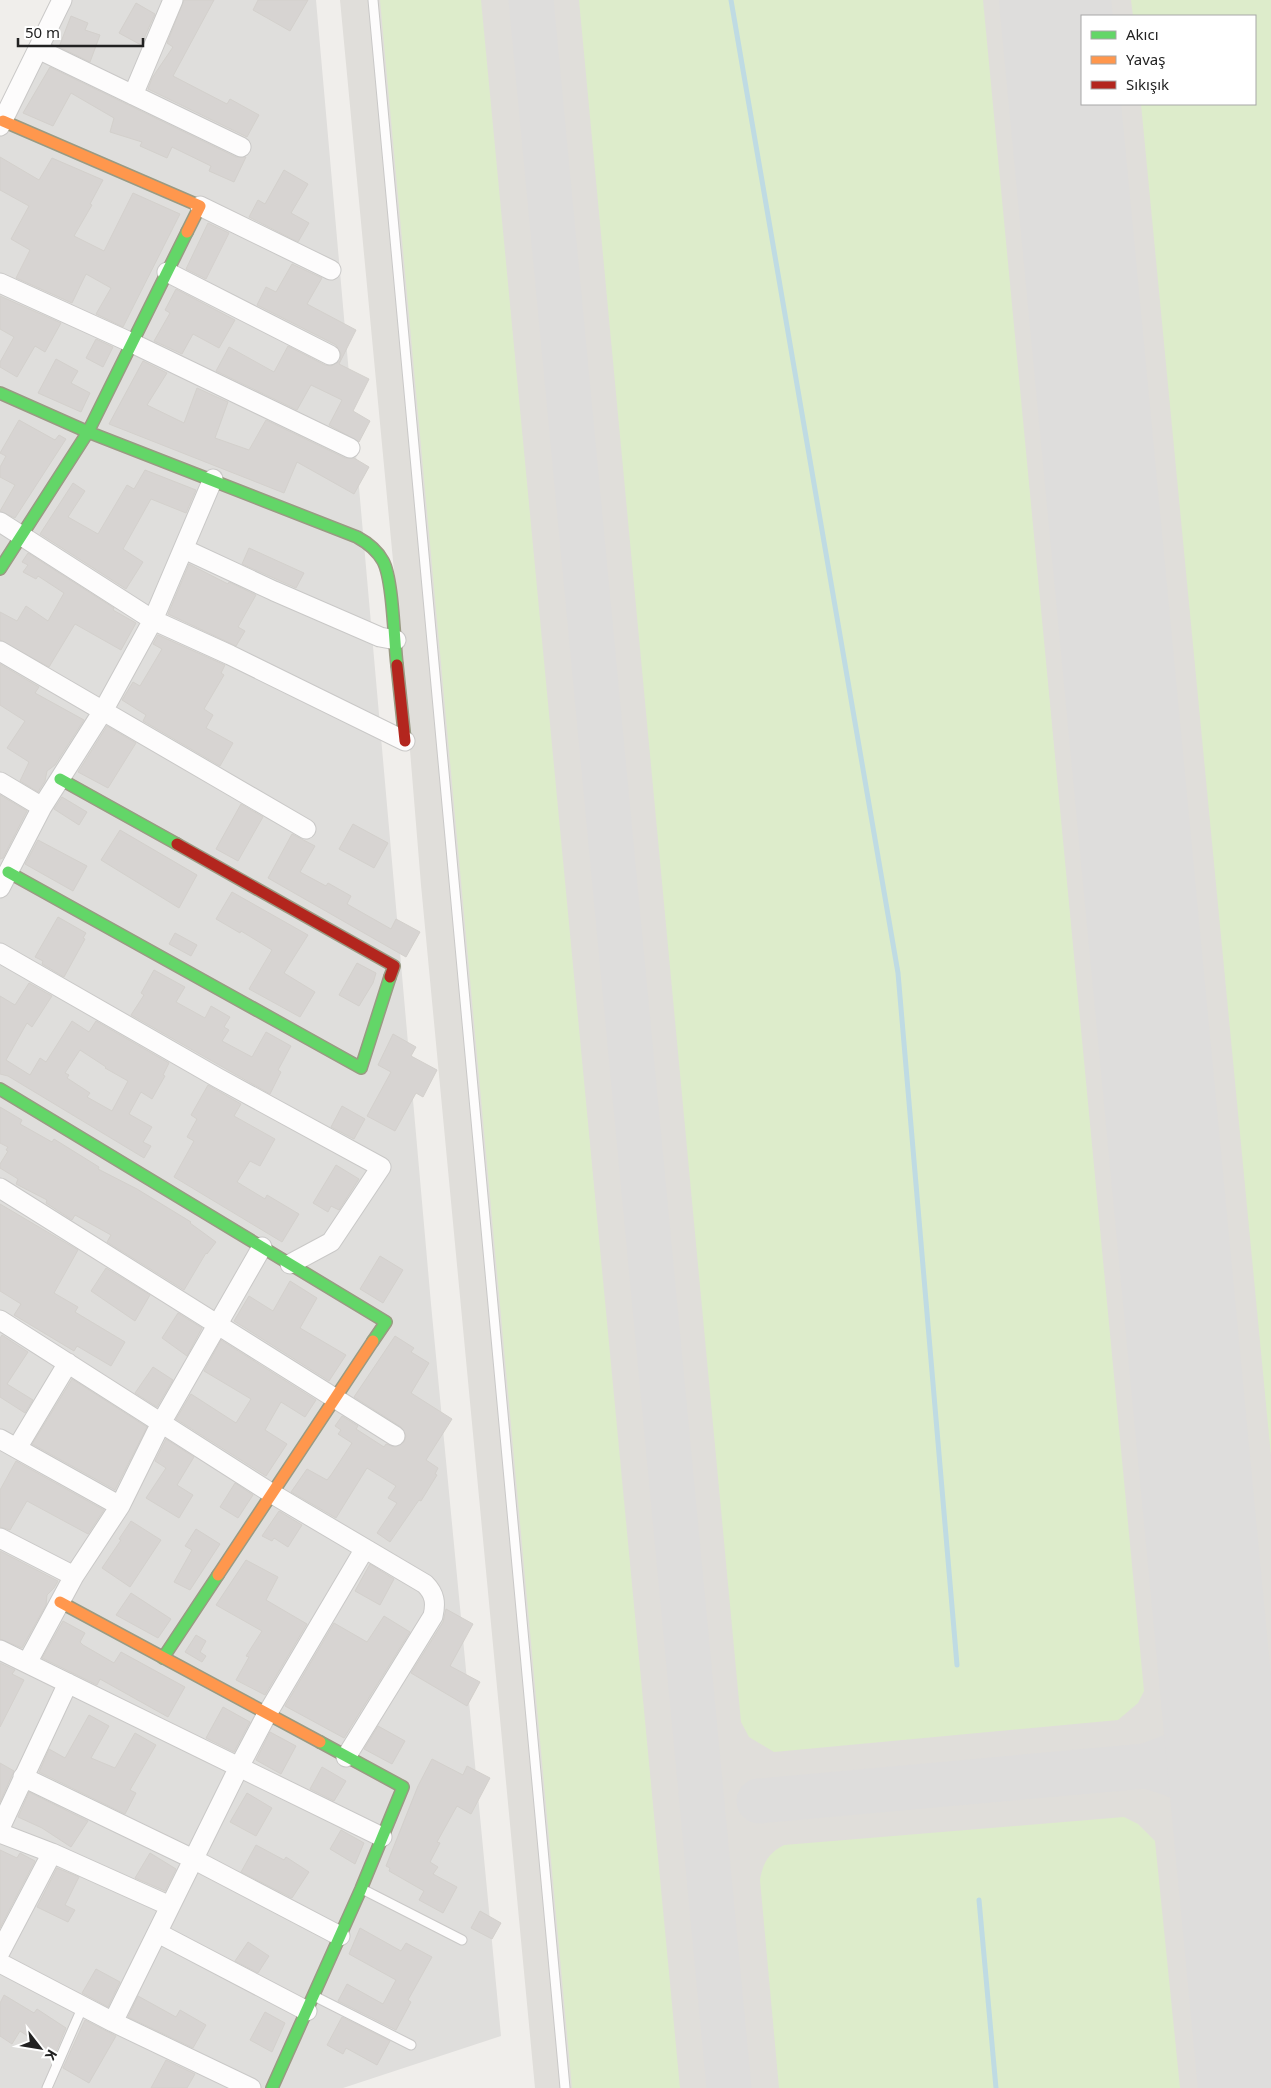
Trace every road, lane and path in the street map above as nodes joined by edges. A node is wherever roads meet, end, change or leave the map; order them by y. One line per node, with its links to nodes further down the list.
1 (62, 0): 4 (street)
2 (173, 0): 5 (street)
3 (374, 0): 78 (lane)
4 (38, 49): 5 (street); 6 (street)
5 (133, 94): 7 (street)
6 (1, 124): 8 (street)
7 (241, 147)
8 (200, 206): 9 (street); 10 (street)
9 (331, 270)
10 (168, 272): 12 (street); 13 (street)
11 (0, 283): 12 (street)
12 (132, 343): 15 (street); 16 (street)
13 (330, 355)
14 (0, 393): 15 (street)
15 (88, 432): 17 (street); 19 (street)
16 (350, 448)
17 (213, 480): 20 (street); 23 (street)
18 (0, 522): 19 (street)
19 (21, 534): 21 (street); 22 (street)
20 (184, 549): 22 (street); 23 (street)
21 (0, 569)
22 (153, 620): 25 (street); 26 (street)
23 (396, 640): 26 (street)
24 (0, 651): 25 (street)
25 (103, 711): 27 (street); 30 (street)
26 (404, 741)
27 (60, 779): 29 (street); 31 (street)
28 (0, 782): 29 (street)
29 (42, 807): 31 (street)
30 (306, 829)
31 (4, 880)
32 (0, 953): 36 (street)
33 (0, 1088): 35 (street)
34 (0, 1188): 38 (street)
35 (262, 1247): 36 (street); 38 (street)
36 (290, 1264): 40 (street)
37 (0, 1320): 39 (street)
38 (217, 1324): 40 (street); 41 (street)
39 (68, 1363): 41 (street); 44 (street)
40 (335, 1398): 42 (street); 45 (street)
41 (161, 1423): 45 (street); 46 (street)
42 (395, 1436)
43 (0, 1439): 44 (street)
44 (17, 1448): 46 (street)
45 (271, 1493): 48 (street); 52 (street)
46 (120, 1506): 49 (street)
47 (0, 1538): 49 (street)
48 (364, 1550): 55 (street); 56 (street)
49 (74, 1576): 50 (street)
50 (60, 1602): 52 (street); 53 (street)
51 (0, 1650): 53 (street)
52 (163, 1658): 55 (street)
53 (27, 1663): 54 (street)
54 (68, 1683): 57 (street); 58 (street)
55 (267, 1714): 56 (street); 57 (street)
56 (346, 1757): 61 (street)
57 (238, 1767): 61 (street); 63 (street)
58 (23, 1777): 59 (street); 63 (street)
59 (0, 1828)
60 (0, 1834): 62 (street)
61 (382, 1837): 64 (street)
62 (52, 1852): 65 (street); 69 (street)
63 (193, 1859): 65 (street); 67 (street)
64 (361, 1888): 67 (street); 68 (lane)
65 (170, 1906): 66 (street)
66 (158, 1933): 71 (street); 73 (street)
67 (340, 1936): 71 (street)
68 (462, 1940)
69 (0, 1952)
70 (0, 1963): 72 (street)
71 (311, 2004): 74 (lane); 77 (street)
72 (83, 2006): 73 (street); 75 (lane)
73 (113, 2022): 76 (street)
74 (411, 2044)
75 (47, 2088)
76 (251, 2088)
77 (272, 2088)
78 (565, 2088)

